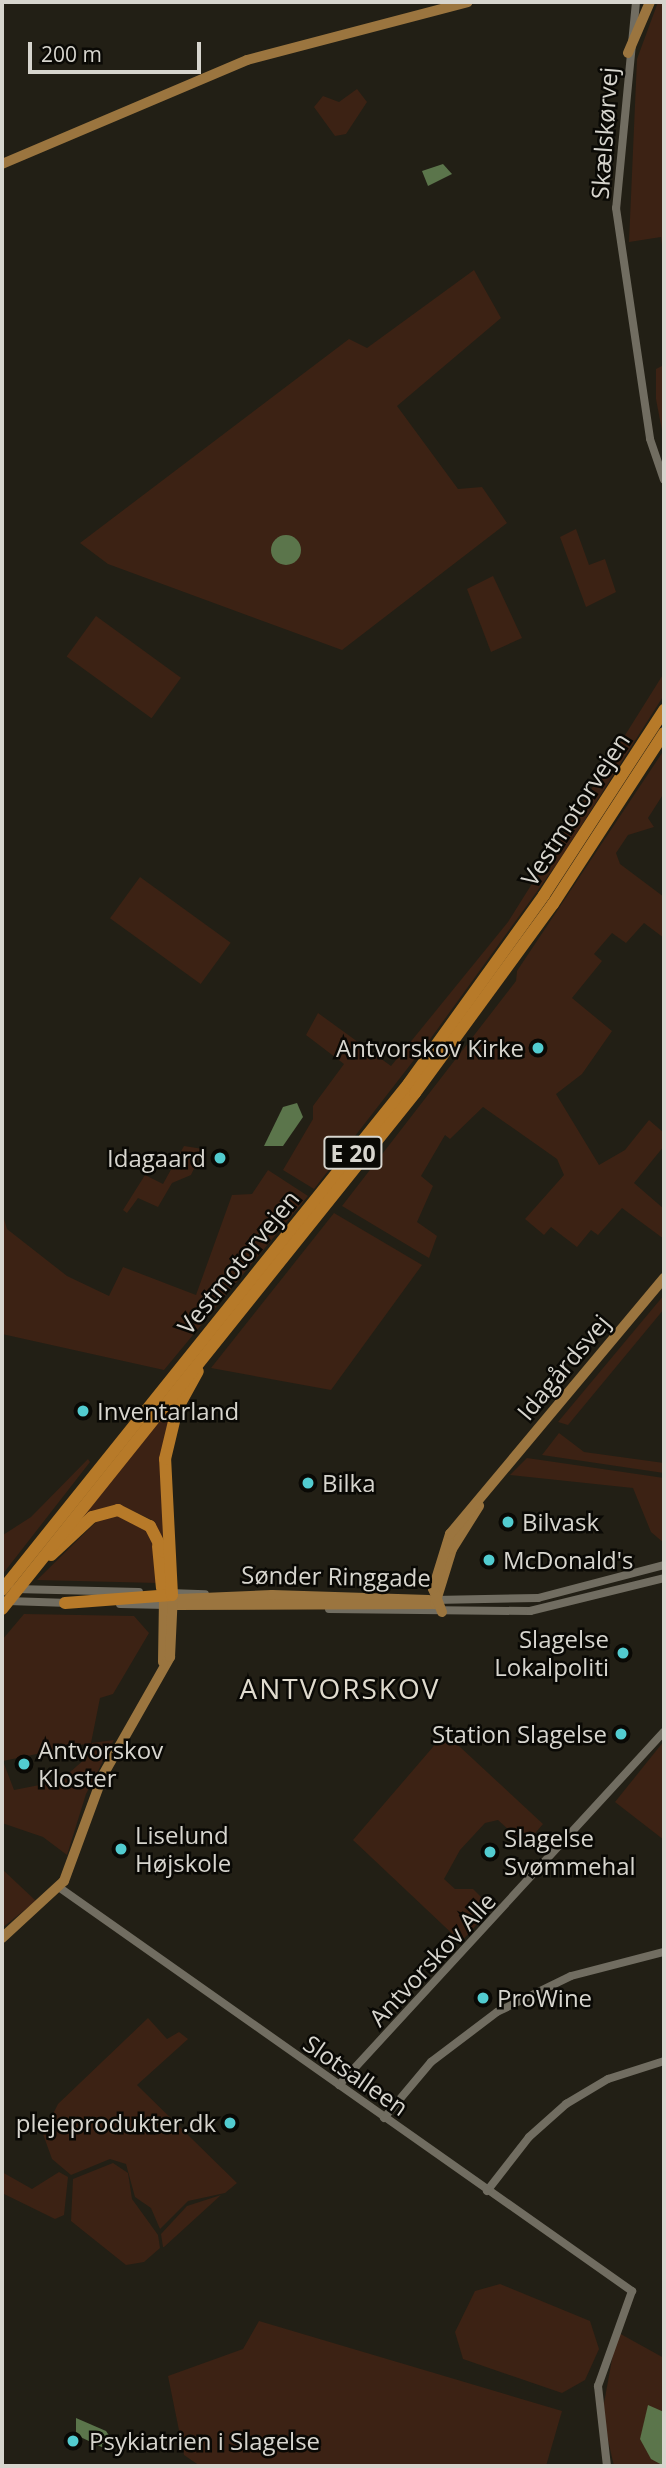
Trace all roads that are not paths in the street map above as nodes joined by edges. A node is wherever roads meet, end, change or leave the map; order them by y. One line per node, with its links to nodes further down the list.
1 (468, 2): 5 (main road)
2 (638, 2): 4 (street, Skælskørvej)
3 (650, 2): 4 (main road)
4 (628, 53): 6 (street, Skælskørvej)
5 (2, 164)
6 (664, 480)
7 (664, 710): 13 (highway, Vestmotorvejen / E 20)
8 (664, 733): 10 (highway, Vestmotorvejen / E 20)
9 (664, 1278): 17 (main road, Idagårdsvej)
10 (239, 1309): 13 (highway, Vestmotorvejen / E 20); 14 (highway)
11 (664, 1565): 17 (street, Sønder Ringgade)
12 (664, 1578): 17 (street, Sønder Ringgade)
13 (12, 1582): 14 (street, Sønder Ringgade); 14 (highway); 18 (highway)
14 (169, 1598): 16 (highway); 17 (main road, Sønder Ringgade); 17 (main road, Sønder Ringgade); 20 (main road)
15 (2, 1601): 16 (street)
16 (65, 1603)
17 (438, 1604)
18 (2, 1609)
19 (664, 1732): 24 (street, Antvorskov Alle)
20 (60, 1888): 21 (main road); 24 (street, Slotsalleen)
21 (2, 1938)
22 (664, 1952): 25 (street)
23 (664, 2061): 26 (street)
24 (339, 2085): 25 (street, Slotsalleen)
25 (384, 2118): 26 (street, Slotsalleen)
26 (487, 2191): 27 (street, Slotsalleen)
27 (607, 2466)

